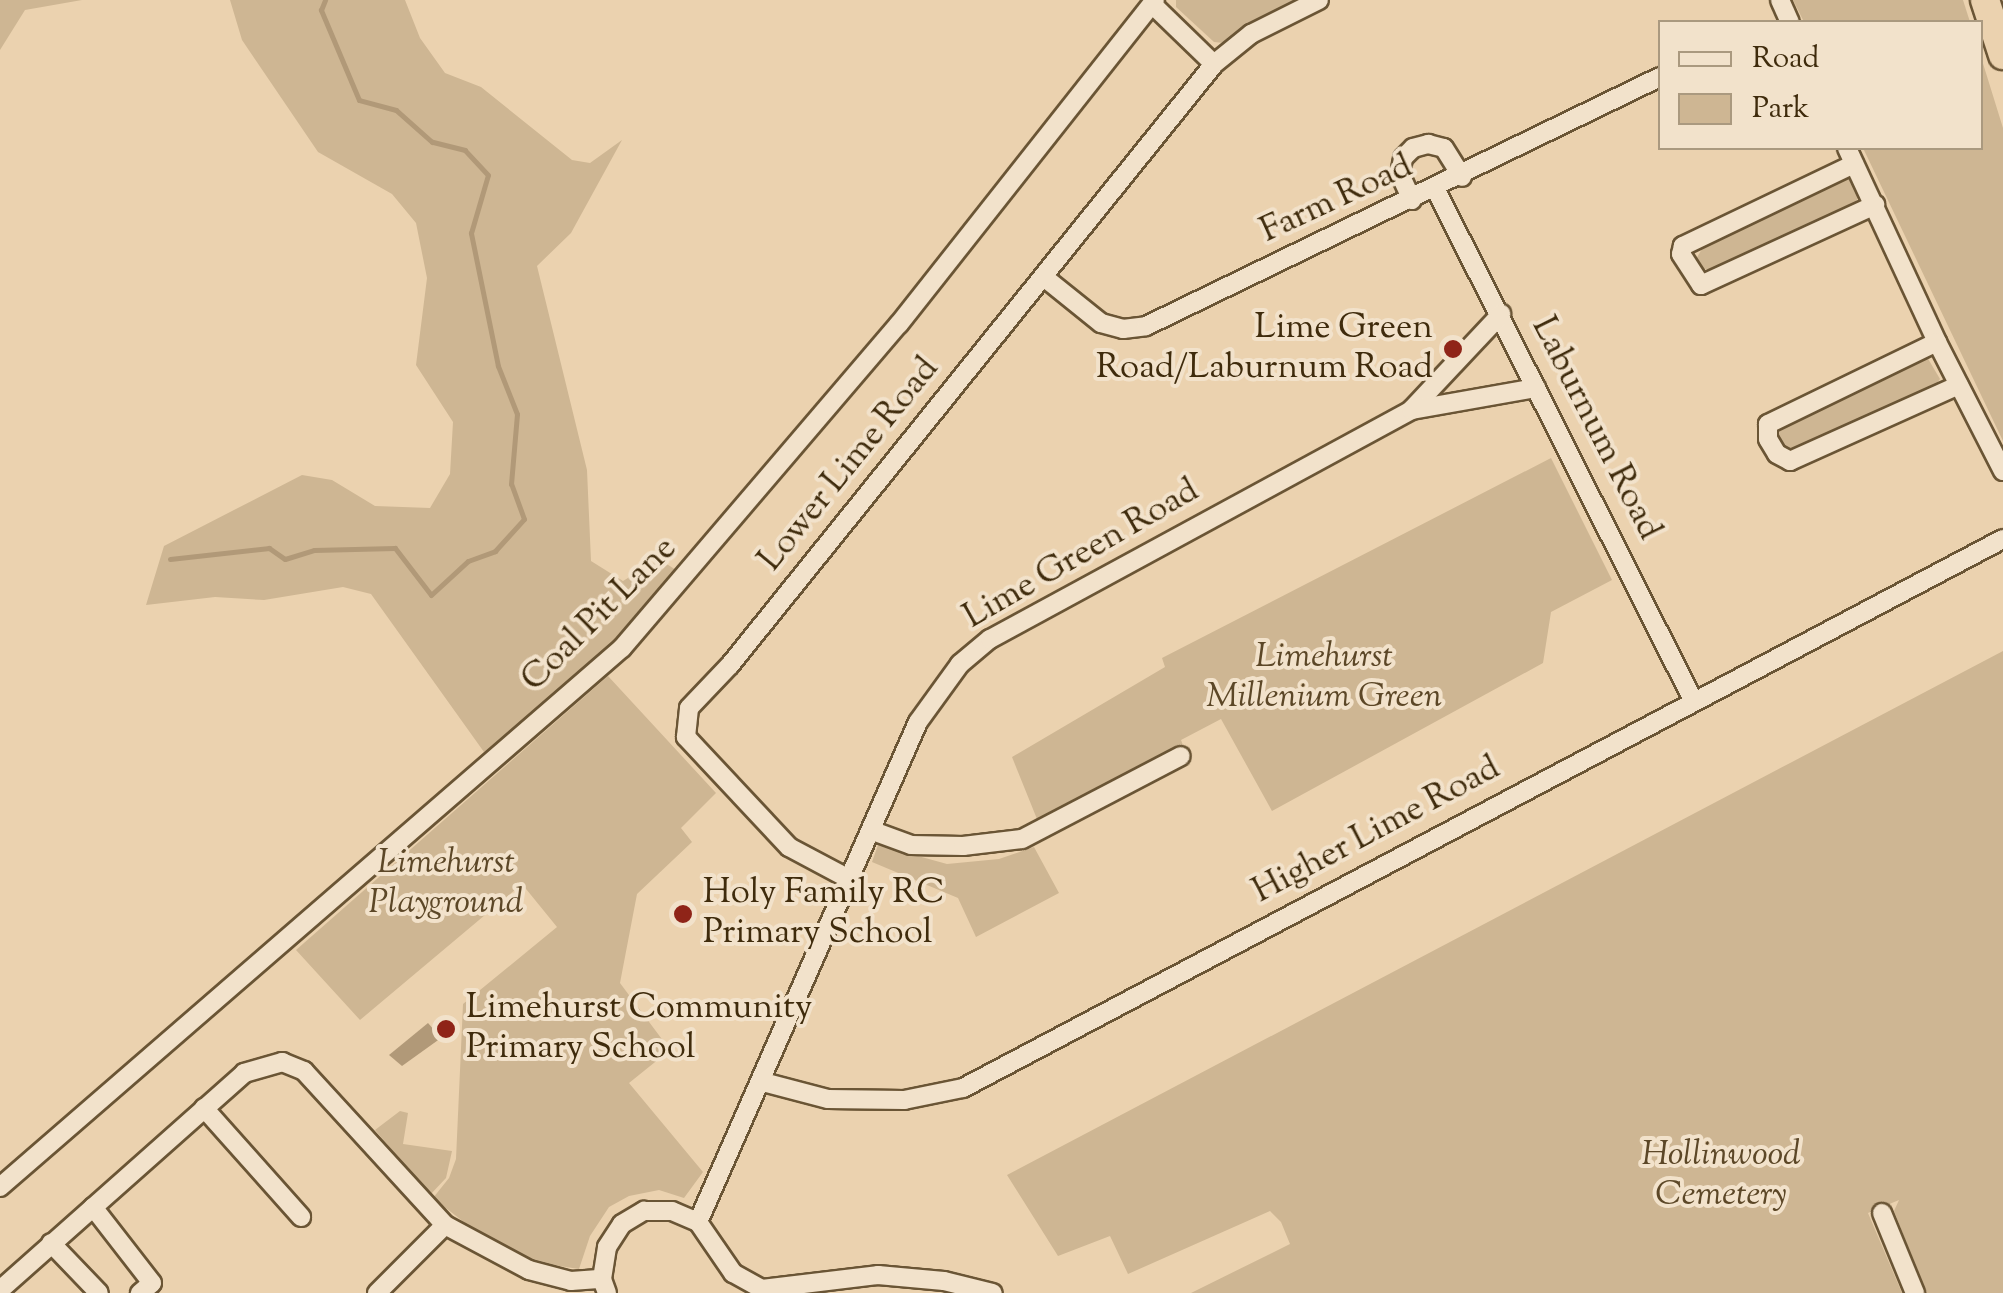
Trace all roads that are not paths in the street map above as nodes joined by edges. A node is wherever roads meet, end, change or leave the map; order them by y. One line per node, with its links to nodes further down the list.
1 (1319, 0): 5 (street, Lower Lime Road)
2 (1986, 0): 4 (highway)
3 (1153, 2): 5 (street); 26 (street, Coal Pit Lane)
4 (2003, 55)
5 (1214, 64): 12 (street, Lower Lime Road)
6 (1658, 78): 8 (street, Farm Road)
7 (1851, 156): 11 (street); 11 (street)
8 (1462, 177): 9 (street, Farm Road); 10 (street)
9 (1436, 190): 10 (street, Farm Road); 13 (street, Laburnum Road)
10 (1412, 200): 12 (street, Farm Road)
11 (1875, 206): 14 (street)
12 (1045, 278): 23 (street, Lower Lime Road)
13 (1501, 314): 16 (street, Laburnum Road); 17 (street, Lime Green Road)
14 (1937, 342): 15 (street); 15 (street)
15 (1959, 385): 18 (street)
16 (1536, 388): 17 (street, Lime Green Road); 20 (street, Laburnum Road)
17 (1411, 410): 22 (street, Lime Green Road)
18 (2003, 471)
19 (2003, 539): 20 (street, Higher Lime Road)
20 (1693, 700): 24 (street, Higher Lime Road)
21 (1181, 756): 22 (street)
22 (873, 831): 23 (street, Lime Green Road)
23 (851, 880): 24 (street, Lime Green Road)
24 (763, 1082): 30 (street, Lime Green Road)
25 (204, 1108): 27 (street); 29 (street); 31 (street)
26 (0, 1188)
27 (92, 1206): 32 (street); 36 (street)
28 (1882, 1213): 39 (street)
29 (301, 1217)
30 (698, 1222): 33 (street); 38 (street)
31 (445, 1225): 33 (street); 37 (street)
32 (51, 1243): 34 (street); 35 (street)
33 (604, 1286)
34 (0, 1290)
35 (99, 1293)
36 (140, 1293)
37 (378, 1293)
38 (993, 1293)
39 (1915, 1293)

